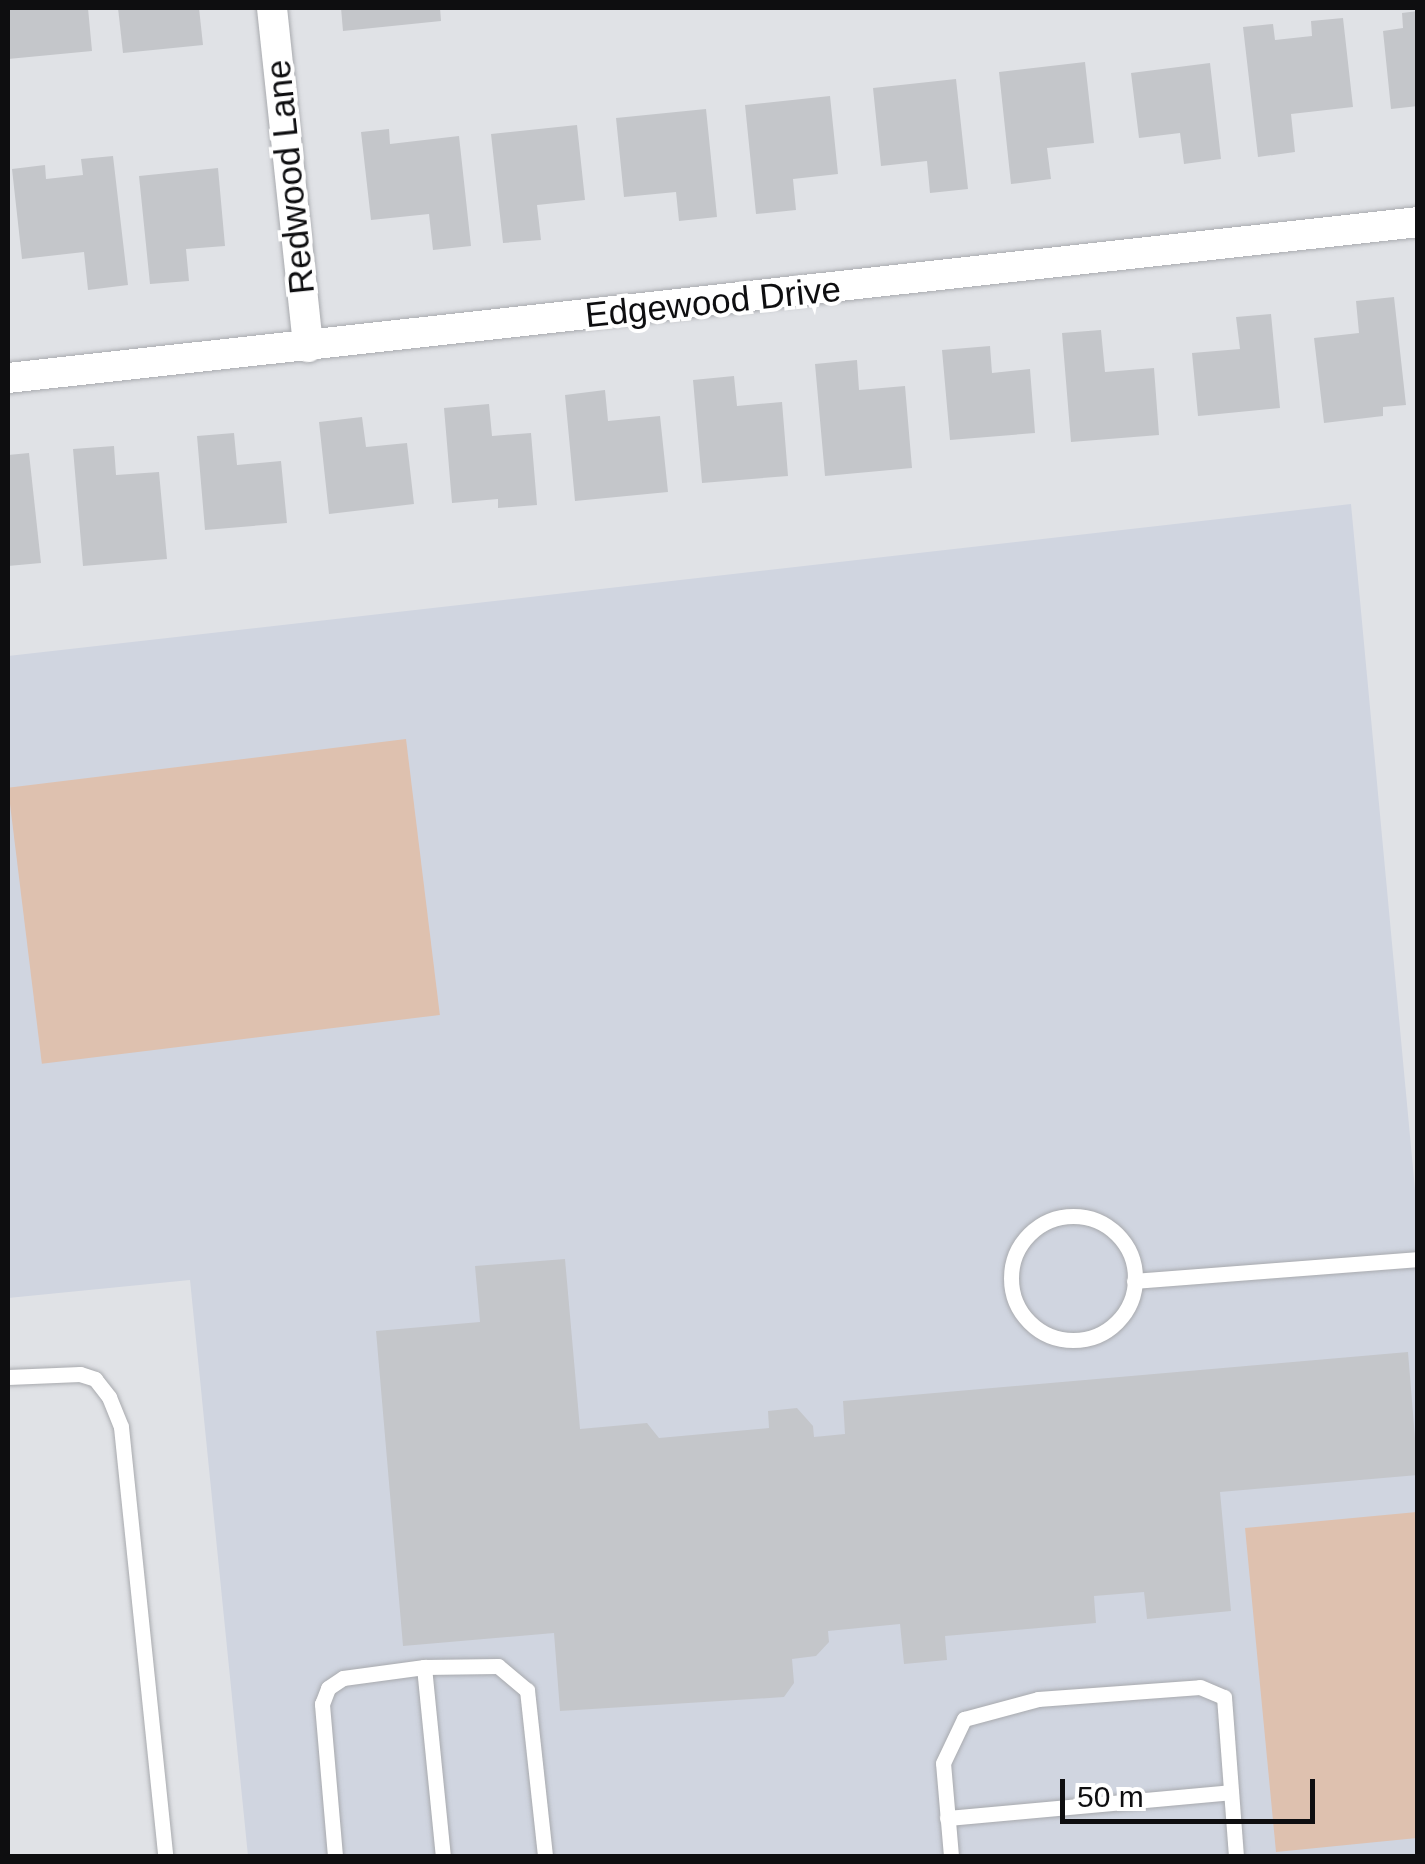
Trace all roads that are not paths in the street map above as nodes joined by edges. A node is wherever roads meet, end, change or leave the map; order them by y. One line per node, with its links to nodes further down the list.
1 (272, 8): 3 (street, Redwood Lane)
2 (1418, 222): 3 (street, Edgewood Drive)
3 (308, 347): 4 (street, Edgewood Drive)
4 (8, 378)
5 (1418, 1260): 6 (lane)
6 (1134, 1282): 6 (lane)
7 (8, 1376): 11 (lane)
8 (424, 1667): 12 (lane); 13 (lane); 14 (lane)
9 (1231, 1792): 10 (lane); 10 (lane); 16 (lane)
10 (947, 1818): 15 (lane)
11 (165, 1856)
12 (334, 1856)
13 (443, 1856)
14 (545, 1856)
15 (951, 1856)
16 (1236, 1856)

